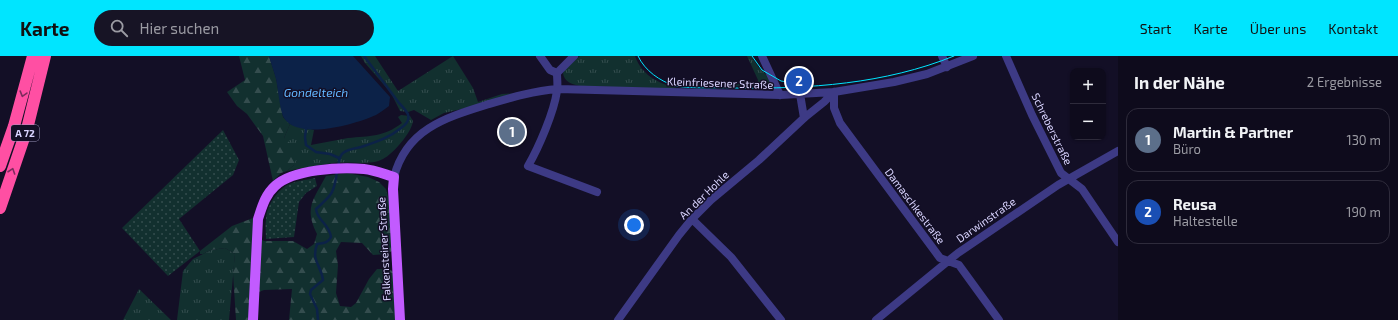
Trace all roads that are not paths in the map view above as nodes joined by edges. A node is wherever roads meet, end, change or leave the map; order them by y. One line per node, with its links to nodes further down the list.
1 (32, 56): 17 (highway, A 72, one-way to 17)
2 (45, 56): 21 (highway, A 72, one-way to 2)
3 (540, 56): 10 (street)
4 (574, 56): 10 (street)
5 (762, 56): 14 (street)
6 (942, 56): 9 (street)
7 (973, 56): 9 (street, Kleinfriesener Straße)
8 (1006, 56): 19 (street, Schreberstraße)
9 (947, 67): 12 (street, Kleinfriesener Straße)
10 (557, 73): 11 (street)
11 (558, 89): 14 (street, Kleinfriesener Straße); 18 (street, Kleinfriesener Straße); 20 (street)
12 (834, 92): 13 (street, Kleinfriesener Straße); 15 (street, An der Hohle); 24 (street, Damaschkestraße)
13 (800, 94): 14 (street, Kleinfriesener Straße); 15 (street)
14 (780, 95)
15 (804, 118): 22 (street, An der Hohle)
16 (1118, 150): 19 (street, Darwinstraße)
17 (0, 166)
18 (394, 177): 25 (main road); 26 (main road, Falkensteiner Straße)
19 (1069, 179): 23 (street, Schreberstraße); 24 (street, Darwinstraße)
20 (597, 192)
21 (0, 208)
22 (692, 219): 27 (street, An der Hohle); 28 (street)
23 (1118, 242)
24 (950, 261): 29 (street, Darwinstraße); 30 (street, Damaschkestraße)
25 (253, 320)
26 (400, 320)
27 (618, 320)
28 (781, 320)
29 (876, 320)
30 (999, 320)

